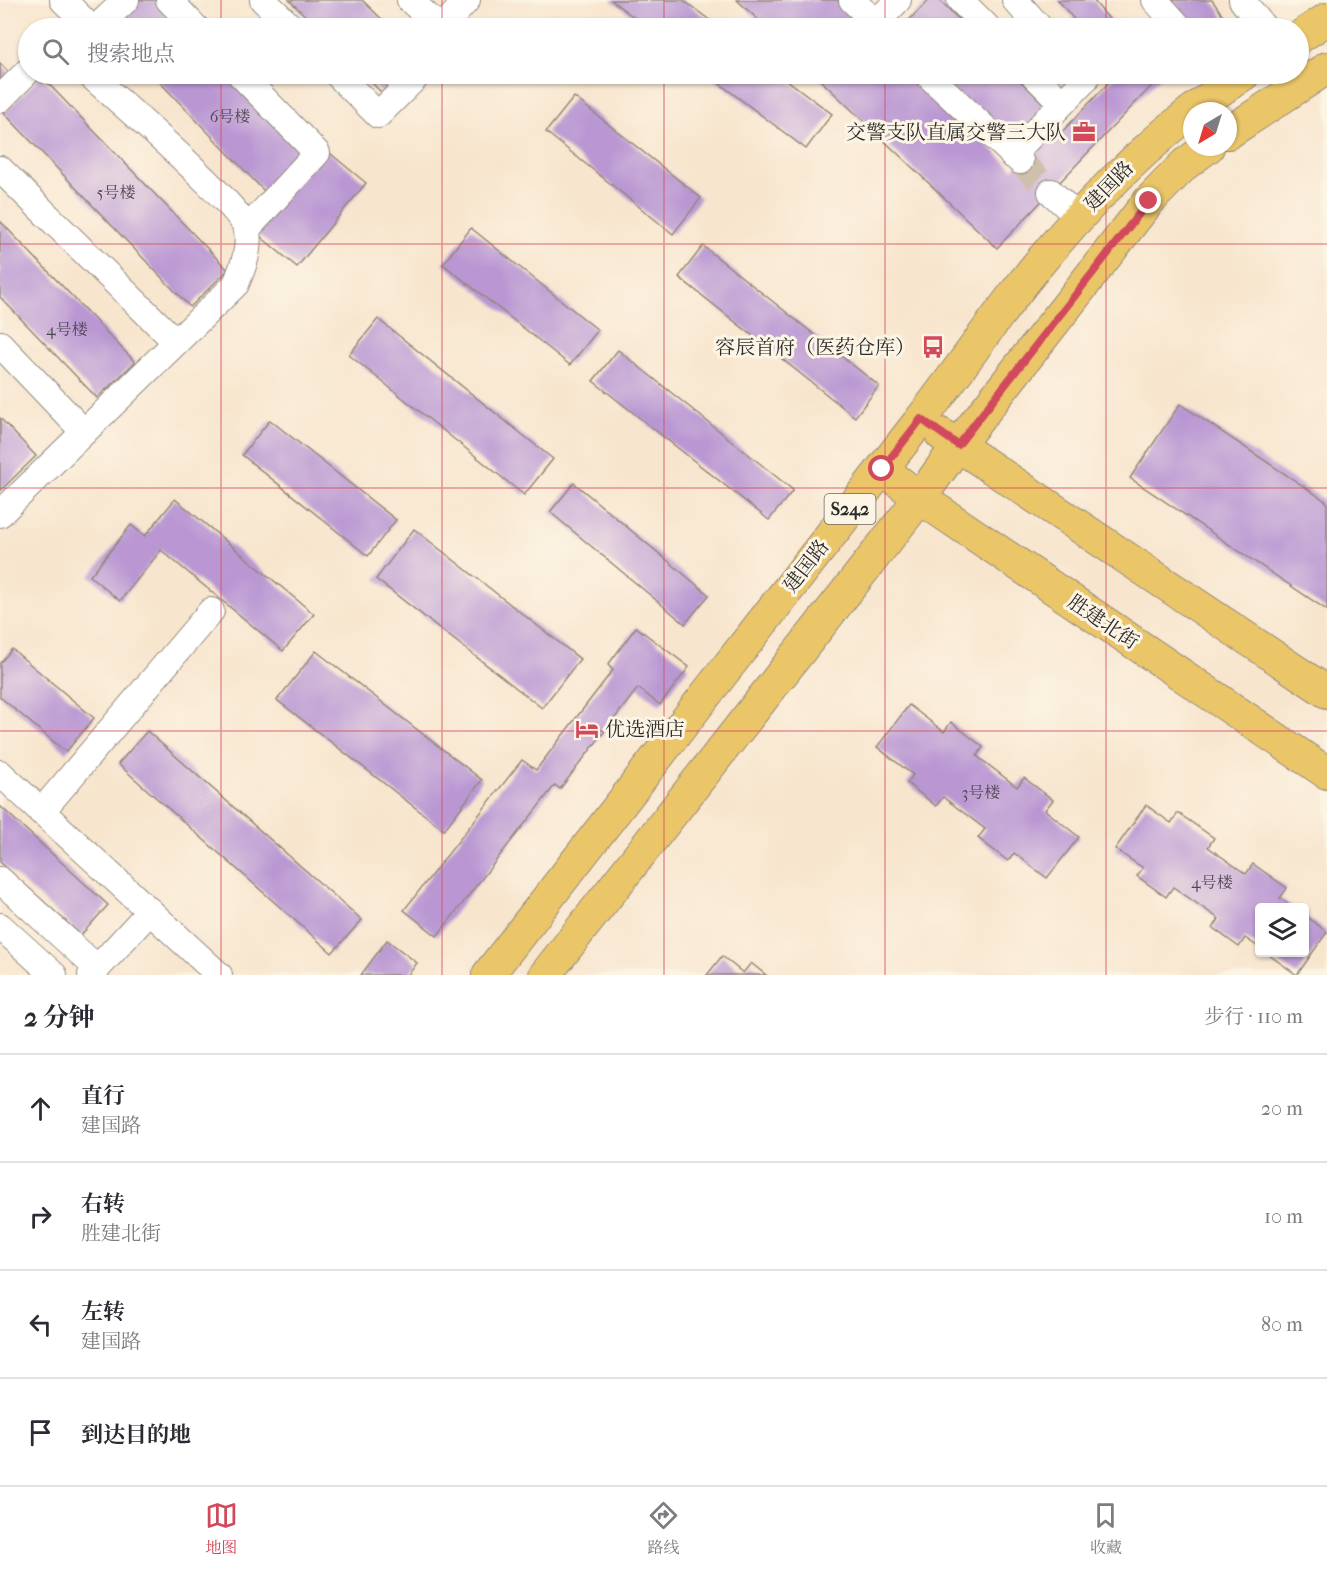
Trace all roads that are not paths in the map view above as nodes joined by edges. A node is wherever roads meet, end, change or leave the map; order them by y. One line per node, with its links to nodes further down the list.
1 (63, 0): 13 (street)
2 (126, 0): 14 (street)
3 (169, 0): 15 (street)
4 (263, 0): 16 (street)
5 (410, 0): 17 (street)
6 (467, 0): 18 (street)
7 (852, 0): 19 (street)
8 (898, 0): 20 (street)
9 (960, 0): 21 (street)
10 (1015, 0): 22 (street)
11 (1155, 0): 23 (street)
12 (1242, 0): 24 (street)
13 (82, 18)
14 (98, 18)
15 (186, 18)
16 (282, 18)
17 (430, 18)
18 (450, 18)
19 (871, 18)
20 (885, 18)
21 (978, 18)
22 (1031, 18)
23 (1171, 18)
24 (1256, 18)
25 (1327, 19): 26 (main road)
26 (1309, 31)
27 (18, 81): 37 (street)
28 (99, 84): 44 (street)
29 (250, 84): 44 (street)
30 (347, 84): 31 (street)
31 (409, 84)
32 (938, 84): 38 (street)
33 (1043, 84): 38 (street)
34 (1081, 84): 38 (street)
35 (1222, 84): 43 (main road, 建国路 / S242)
36 (1297, 84): 39 (main road)
37 (0, 99)
38 (1062, 103)
39 (1237, 127)
40 (1196, 156): 49 (main road, 建国路 / S242)
41 (0, 169): 45 (street)
42 (1051, 192): 43 (street)
43 (1079, 218): 47 (main road, 建国路 / S242)
44 (247, 229): 45 (street)
45 (176, 342): 48 (street)
46 (0, 344): 48 (street)
47 (921, 419): 49 (main road); 50 (main road, 建国路 / S242)
48 (84, 432): 52 (street)
49 (958, 445): 51 (main road, 建国路 / S242); 54 (main road)
50 (882, 469): 51 (main road, 胜建北街); 64 (main road, 建国路 / S242)
51 (920, 498): 56 (main road, 胜建北街); 65 (main road, 建国路 / S242)
52 (0, 514)
53 (211, 610): 57 (street)
54 (1327, 692)
55 (0, 773): 57 (street)
56 (1327, 773)
57 (41, 812): 59 (street)
58 (0, 880): 61 (street)
59 (150, 911): 61 (street); 63 (street)
60 (0, 926): 62 (street)
61 (94, 971)
62 (54, 975)
63 (219, 975)
64 (488, 975)
65 (545, 975)

